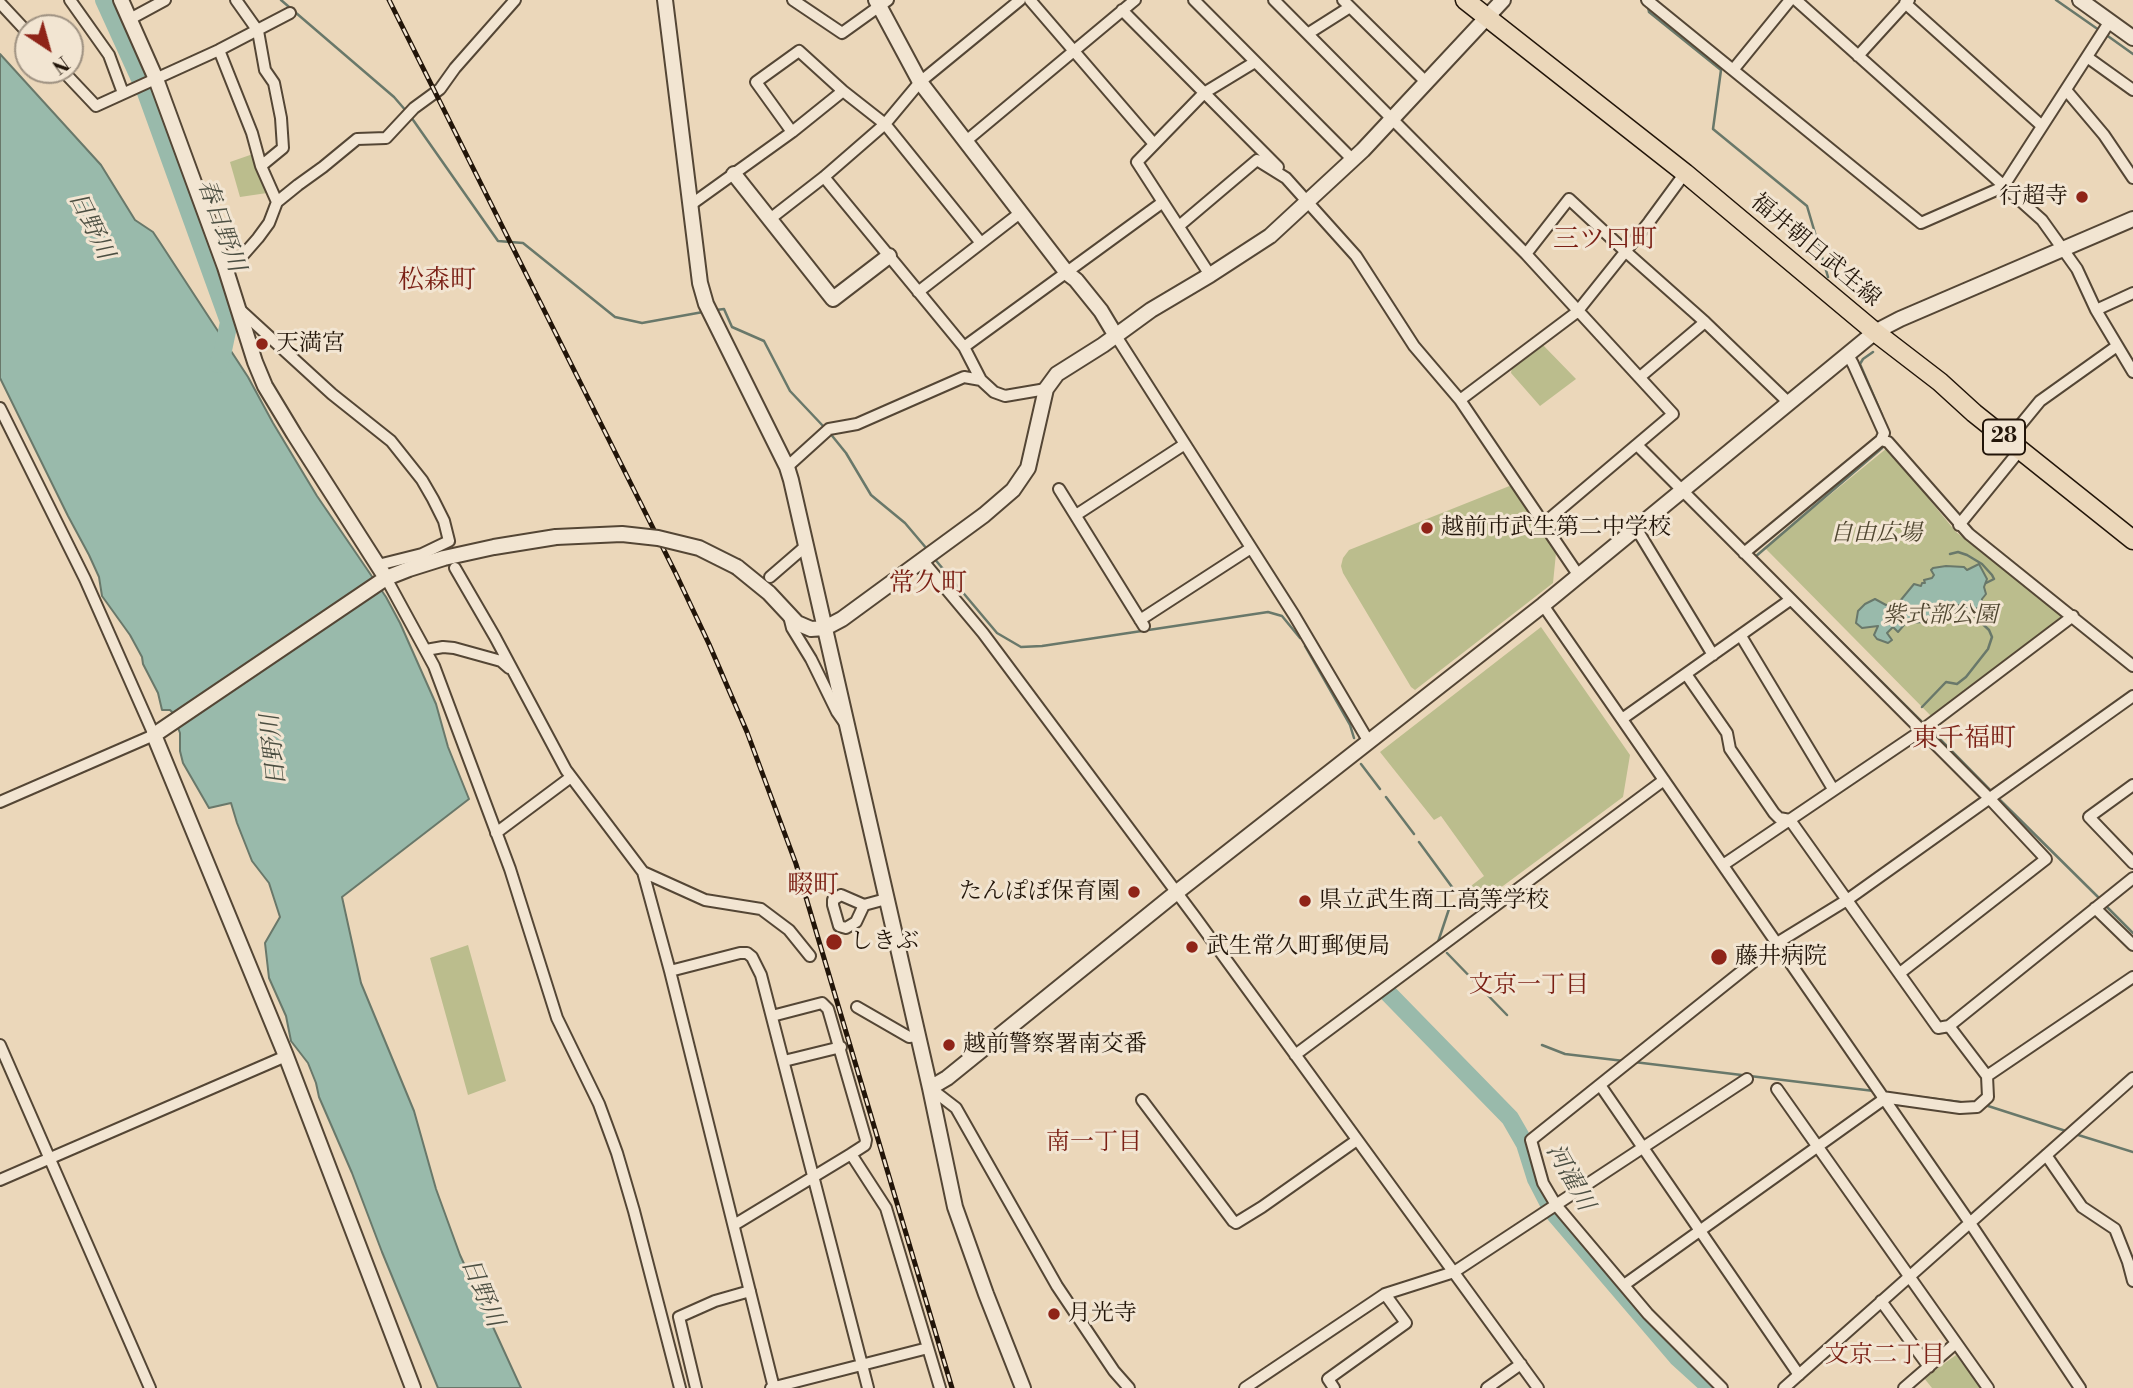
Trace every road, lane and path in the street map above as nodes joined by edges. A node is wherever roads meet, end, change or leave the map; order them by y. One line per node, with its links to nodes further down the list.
1 (70, 0): 44 (street)
2 (121, 0): 27 (street)
3 (165, 0): 27 (street)
4 (236, 0): 29 (street)
5 (515, 0): 62 (street)
6 (665, 0): 64 (street)
7 (793, 0): 19 (street)
8 (1020, 0): 39 (street)
9 (1030, 0): 33 (street)
10 (1135, 0): 23 (street)
11 (1194, 0): 36 (street)
12 (1274, 0): 30 (street)
13 (1465, 0): 25 (main road, 福井朝日武生線 / 28)
14 (1503, 0): 25 (street)
15 (1647, 0): 37 (street)
16 (1790, 0): 37 (street)
17 (1796, 0): 34 (street)
18 (2080, 0): 28 (street)
19 (881, 2): 39 (street)
20 (1907, 2): 34 (street); 49 (street)
21 (0, 3): 26 (street)
22 (1346, 4): 30 (street); 40 (street)
23 (1122, 10): 33 (street); 46 (street)
24 (290, 13): 29 (street)
25 (1487, 17): 40 (street); 55 (main road, 福井朝日武生線 / 28)
26 (14, 18)
27 (130, 19): 38 (street)
28 (2105, 29): 31 (street); 35 (street)
29 (258, 31): 32 (street); 54 (street)
30 (1309, 33): 47 (street)
31 (2133, 38)
32 (219, 50): 38 (street); 54 (street)
33 (1074, 50): 51 (street); 52 (street)
34 (1858, 56): 60 (street)
35 (2087, 57): 42 (street); 43 (street)
36 (1255, 62): 46 (street); 53 (street)
37 (1733, 70): 60 (street)
38 (154, 79): 44 (street); 74 (street)
39 (920, 82): 48 (street); 51 (street)
40 (1427, 83): 47 (street)
41 (75, 84): 44 (street)
42 (2066, 90): 49 (street); 59 (street)
43 (2133, 90)
44 (127, 91)
45 (843, 91): 48 (street); 50 (street); 50 (street)
46 (1204, 93): 52 (street); 58 (street)
47 (1393, 118): 53 (street); 72 (street)
48 (886, 124): 57 (street); 69 (street)
49 (2042, 126): 60 (street)
50 (792, 132): 56 (street)
51 (966, 141): 65 (street)
52 (1154, 144): 63 (street)
53 (1353, 160): 61 (street)
54 (261, 166): 62 (street)
55 (1685, 173): 71 (street); 83 (main road, 福井朝日武生線 / 28)
56 (734, 174): 64 (street); 66 (street)
57 (824, 177): 66 (street); 73 (street)
58 (1286, 178): 61 (street); 68 (street)
59 (2133, 178)
60 (2003, 187): 70 (street)
61 (1309, 201): 76 (street); 92 (street)
62 (277, 202): 74 (street)
63 (1163, 202): 68 (street); 75 (street)
64 (689, 206): 100 (street)
65 (1020, 213): 69 (street); 75 (street)
66 (770, 219): 73 (street)
67 (2133, 219): 70 (street)
68 (1179, 226): 76 (street)
69 (981, 243): 77 (street)
70 (2063, 248): 80 (street); 83 (street)
71 (1625, 251): 72 (street); 81 (street); 82 (street)
72 (1526, 254): 81 (street)
73 (889, 256): 77 (street)
74 (225, 267): 79 (street)
75 (1067, 273): 84 (street); 86 (street)
76 (1210, 275): 84 (street)
77 (919, 292): 86 (street)
78 (2133, 293): 80 (street)
79 (238, 307): 112 (street); 112 (street)
80 (2096, 310): 85 (street)
81 (1577, 312): 89 (street); 92 (street)
82 (1705, 322): 89 (street); 93 (street)
83 (1875, 332): 87 (street); 99 (main road, 福井朝日武生線 / 28)
84 (1116, 336): 91 (street); 97 (street)
85 (2116, 346): 88 (street); 99 (street)
86 (964, 347): 90 (street)
87 (1848, 355): 93 (street); 96 (street)
88 (2133, 372)
89 (1640, 377): 98 (street)
90 (981, 380): 91 (street); 100 (street)
91 (1046, 389): 111 (street)
92 (1460, 400): 104 (street)
93 (1789, 403): 102 (street)
94 (0, 408): 95 (street)
95 (3, 422): 132 (street)
96 (1881, 440): 105 (street); 110 (street)
97 (1185, 444): 103 (street); 109 (street)
98 (1637, 445): 102 (street); 104 (street)
99 (2014, 445): 105 (street); 107 (main road, 福井朝日武生線 / 28)
100 (787, 467): 108 (street)
101 (1059, 489): 103 (street)
102 (1682, 491): 106 (street); 110 (street)
103 (1076, 515): 109 (street)
104 (1543, 524): 115 (street)
105 (1959, 524): 120 (street)
106 (1636, 528): 115 (street); 124 (street)
107 (2133, 540)
108 (807, 545): 114 (street); 121 (street)
109 (1251, 548): 133 (street)
110 (1744, 553): 117 (street)
111 (928, 556): 121 (street); 146 (street)
112 (378, 565): 116 (street)
113 (455, 568): 126 (street)
114 (770, 576)
115 (1579, 576): 118 (street)
116 (383, 580): 119 (street, bridge); 123 (street); 132 (street)
117 (1790, 600): 122 (street); 131 (street)
118 (1543, 605): 129 (street); 133 (street)
119 (789, 615): 121 (street); 130 (street)
120 (2073, 616): 125 (street); 131 (street)
121 (825, 628): 130 (street)
122 (1741, 636): 124 (street); 137 (street)
123 (426, 650): 126 (street); 141 (street)
124 (1713, 655): 127 (street)
125 (2133, 666)
126 (514, 672): 134 (street)
127 (1686, 674): 129 (street); 140 (street)
128 (2133, 696): 138 (street)
129 (1622, 719): 135 (street)
130 (848, 728): 147 (street)
131 (1921, 731): 137 (street); 138 (street)
132 (154, 735): 139 (street); 164 (street)
133 (1369, 742): 146 (street)
134 (571, 777): 141 (street); 144 (street)
135 (1664, 779): 143 (street); 163 (street)
136 (2133, 785): 142 (street)
137 (1833, 789): 140 (street)
138 (1989, 799): 148 (street); 155 (street)
139 (0, 802)
140 (1790, 820): 143 (street); 148 (street)
141 (496, 833): 201 (street)
142 (2133, 863)
143 (1723, 866): 151 (street)
144 (643, 872): 153 (street); 154 (street)
145 (2133, 878): 150 (street)
146 (1177, 892): 163 (street); 170 (street)
147 (886, 899): 149 (street); 160 (street)
148 (1847, 900): 151 (street); 155 (street)
149 (864, 905)
150 (2095, 908): 152 (street); 159 (street)
151 (1777, 943): 169 (street); 172 (street)
152 (2133, 945)
153 (810, 956)
154 (670, 971): 158 (street); 184 (street)
155 (1900, 973): 159 (street)
156 (2133, 977): 166 (street)
157 (857, 1007): 160 (street)
158 (772, 1016): 162 (street); 165 (street)
159 (1949, 1026): 166 (street)
160 (918, 1037): 170 (street)
161 (0, 1045): 179 (street)
162 (841, 1047): 165 (street); 177 (street)
163 (1295, 1055): 174 (street)
164 (286, 1056): 179 (street); 200 (street)
165 (784, 1061): 180 (street)
166 (1987, 1076): 172 (street)
167 (1746, 1079): 176 (street)
168 (2132, 1080): 178 (street)
169 (1600, 1085): 176 (street); 182 (street)
170 (930, 1088): 206 (street); 207 (street)
171 (1777, 1089): 175 (street)
172 (1883, 1098): 175 (street); 183 (street)
173 (1142, 1100): 174 (street)
174 (1357, 1140): 186 (street)
175 (1818, 1147): 185 (street); 187 (street)
176 (1642, 1148): 182 (street); 185 (street)
177 (851, 1154): 180 (street); 194 (street)
178 (2046, 1155): 183 (street); 188 (street)
179 (50, 1158): 181 (street); 199 (street)
180 (814, 1176): 184 (street); 195 (street)
181 (0, 1180)
182 (1556, 1205): 186 (street); 189 (street)
183 (1970, 1223): 187 (street); 216 (street)
184 (734, 1225): 190 (street)
185 (1700, 1231): 189 (street); 198 (street)
186 (1454, 1272): 191 (street); 196 (street)
187 (1908, 1278): 192 (street); 193 (street)
188 (2133, 1281)
189 (1624, 1285): 212 (street)
190 (750, 1291): 202 (street); 203 (street)
191 (1385, 1294): 208 (street); 209 (street)
192 (1881, 1301): 197 (street); 198 (street)
193 (1956, 1343): 197 (street); 215 (street)
194 (928, 1348): 195 (street); 205 (street)
195 (862, 1364): 203 (street); 204 (street)
196 (1521, 1364): 210 (street); 211 (street)
197 (1929, 1367): 214 (street)
198 (1799, 1375): 213 (street)
199 (150, 1388)
200 (413, 1388)
201 (680, 1388)
202 (696, 1388)
203 (773, 1388)
204 (869, 1388)
205 (940, 1388)
206 (1023, 1388)
207 (1129, 1388)
208 (1245, 1388)
209 (1334, 1388)
210 (1487, 1388)
211 (1538, 1388)
212 (1722, 1388)
213 (1784, 1388)
214 (1904, 1388)
215 (1988, 1388)
216 (2080, 1388)

